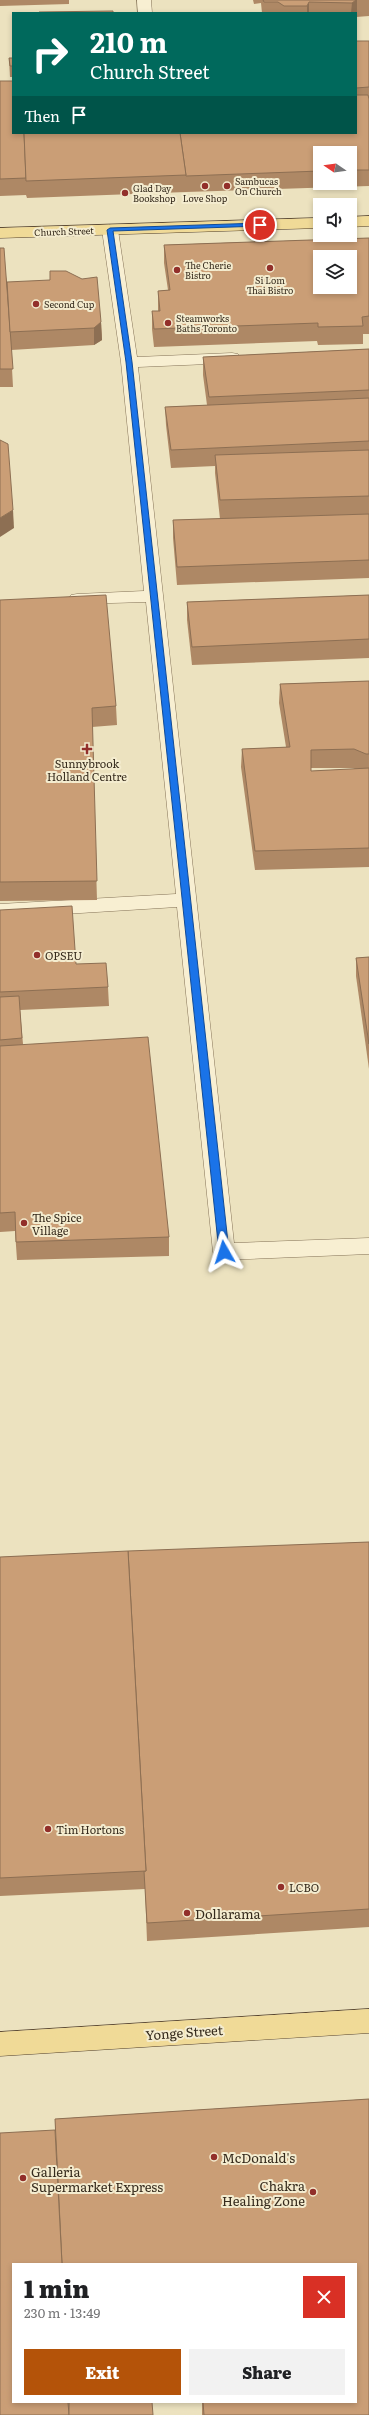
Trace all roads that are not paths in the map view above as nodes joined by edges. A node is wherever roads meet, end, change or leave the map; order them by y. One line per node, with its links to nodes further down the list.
1 (144, 0): 2 (lane)
2 (145, 12)
3 (369, 221): 4 (main road)
4 (357, 222)
5 (313, 223): 6 (main road, Church Street)
6 (110, 230): 7 (main road, Church Street); 9 (lane)
7 (0, 234)
8 (245, 357): 9 (lane)
9 (129, 362): 10 (lane)
10 (154, 596): 11 (lane); 12 (lane)
11 (62, 599)
12 (186, 900): 13 (lane); 14 (lane)
13 (0, 912)
14 (369, 1246)
15 (369, 2021): 16 (main road, Yonge Street)
16 (0, 2044)

